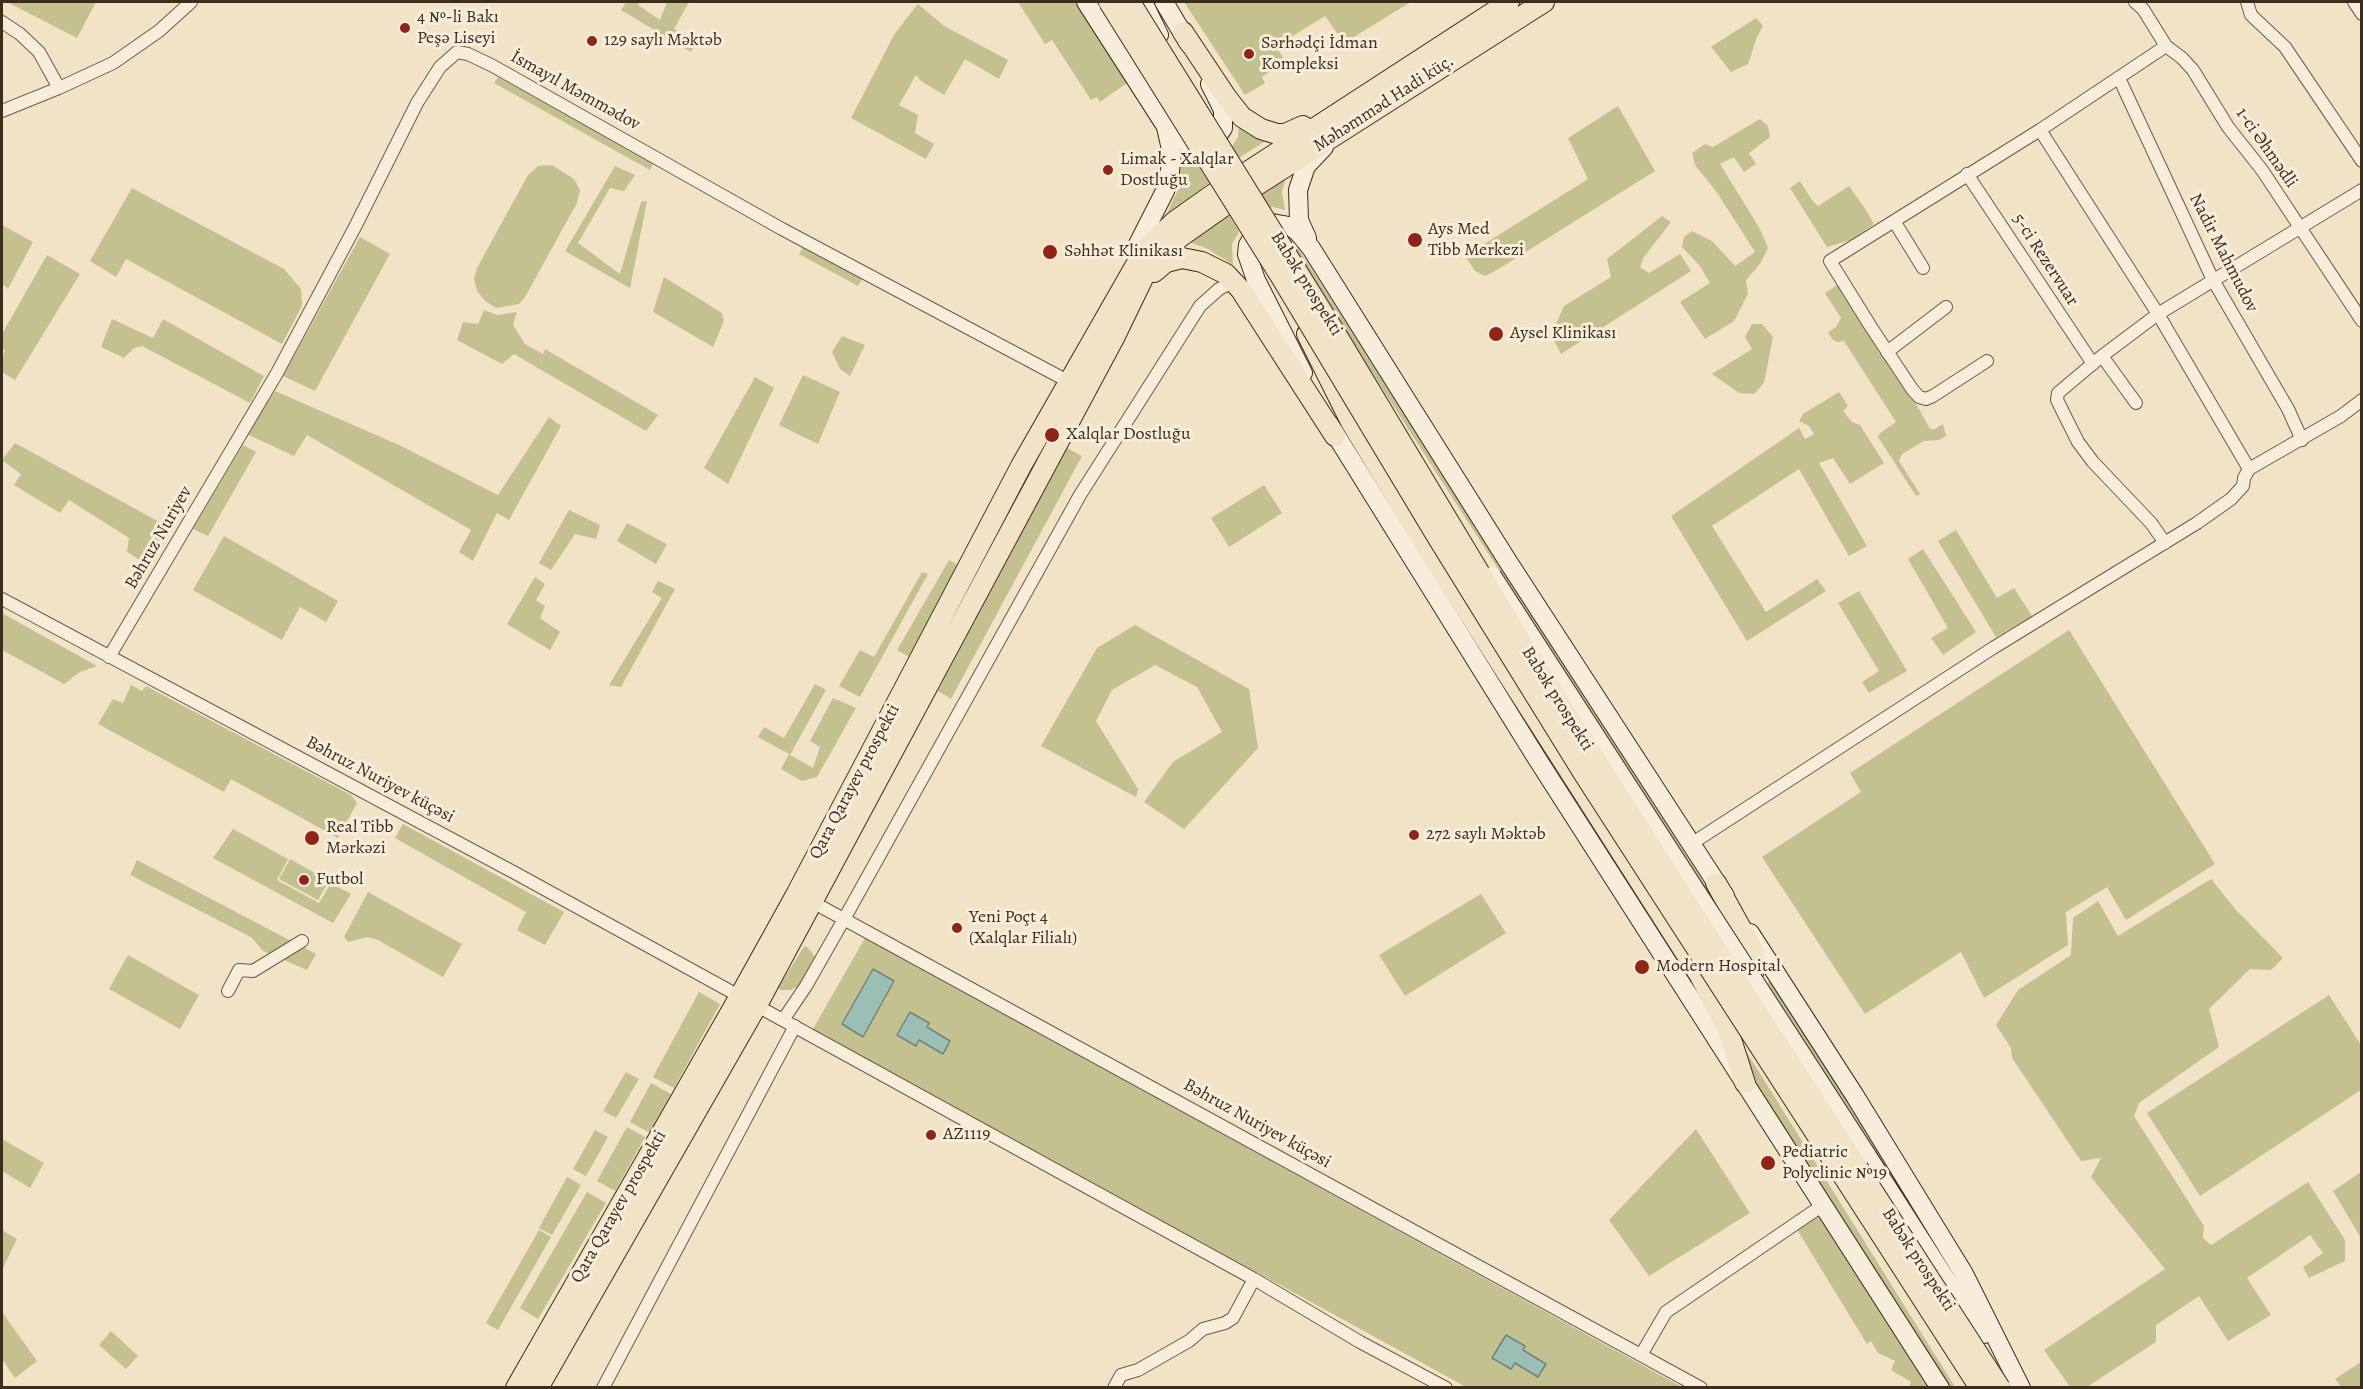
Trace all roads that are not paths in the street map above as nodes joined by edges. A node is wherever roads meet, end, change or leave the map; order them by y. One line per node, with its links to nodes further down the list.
1 (190, 2): 18 (street)
2 (1086, 2): 22 (main road)
3 (1107, 2): 19 (main road, Babək prospekti, bridge)
4 (1130, 2): 19 (main road, Babək prospekti, bridge)
5 (1143, 2): 19 (main road, bridge)
6 (1164, 2): 14 (main road)
7 (1509, 2): 15 (main road, Məhəmməd Hadi küç.)
8 (1544, 2): 23 (main road, Məhəmməd Hadi küç.)
9 (2247, 2): 25 (street)
10 (2354, 2): 12 (street)
11 (2143, 4): 16 (street, 1-ci Əhmədli)
12 (2361, 14)
13 (2, 22): 18 (street)
14 (1183, 32): 21 (main road); 22 (main road)
15 (1448, 39): 21 (main road); 28 (main road, Məhəmməd Hadi küç.)
16 (2166, 46): 17 (street); 30 (street, 1-ci Əhmədli)
17 (2119, 78): 24 (street); 35 (street, Nadir Mahmudov)
18 (59, 88): 20 (street)
19 (1178, 95): 34 (main road, Babək prospekti, bridge); 42 (main road, Babək prospekti, bridge)
20 (2, 111)
21 (1305, 124): 31 (main road)
22 (1165, 125): 31 (main road)
23 (1347, 128): 28 (main road, Məhəmməd Hadi küç.); 32 (main road)
24 (2040, 130): 26 (street); 39 (street)
25 (2361, 162)
26 (1967, 174): 29 (street); 45 (street, 5-ci Rezervuar)
27 (2361, 190): 30 (street)
28 (1218, 200): 41 (main road, Qara Qarayev prospekti); 43 (main road, Qara Qarayev prospekti)
29 (1894, 220): 33 (street); 44 (street)
30 (2299, 229): 35 (street); 40 (street, 1-ci Əhmədli)
31 (1137, 246): 37 (main road)
32 (1311, 248): 52 (main road); 58 (main road, Babək prospekti)
33 (1923, 268)
34 (1281, 277): 63 (main road, bridge); 80 (main road, Babək prospekti, bridge)
35 (2213, 280): 39 (street); 53 (street, Nadir Mahmudov)
36 (1233, 282): 41 (main road); 52 (main road); 61 (street)
37 (1111, 294): 43 (main road); 47 (street)
38 (1946, 307): 44 (street)
39 (2158, 314): 45 (street); 54 (street)
40 (2361, 321)
41 (1115, 336): 60 (main road, Qara Qarayev prospekti)
42 (1339, 339): 73 (main road, bridge); 81 (main road, Babək prospekti, bridge)
43 (1092, 342): 50 (main road, Qara Qarayev prospekti)
44 (1887, 352): 46 (street)
45 (2098, 360): 49 (street, 5-ci Rezervuar); 55 (street)
46 (1987, 361)
47 (1062, 378): 50 (street); 51 (street, İsmayıl Məmmədov)
48 (2361, 400): 53 (street)
49 (2136, 403)
50 (1049, 417): 60 (main road, Qara Qarayev prospekti)
51 (239, 436): 57 (street, Bəhruz Nuriyev)
52 (1335, 436): 68 (main road)
53 (2302, 440): 54 (street)
54 (2249, 469): 55 (street)
55 (2165, 543): 58 (street)
56 (2, 599): 57 (street, Bəhruz Nuriyev küçəsi)
57 (109, 657): 65 (street, Bəhruz Nuriyev küçəsi)
58 (1691, 844): 59 (main road, Babək prospekti)
59 (1716, 883): 63 (main road); 73 (main road, Babək prospekti)
60 (805, 898): 61 (street, Bəhruz Nuriyev küçəsi); 65 (main road, Qara Qarayev prospekti)
61 (843, 921): 66 (street); 71 (street, Bəhruz Nuriyev küçəsi)
62 (302, 941): 64 (street)
63 (1699, 974): 68 (main road)
64 (228, 991)
65 (749, 1001): 66 (street, Bəhruz Nuriyev küçəsi); 74 (main road, Qara Qarayev prospekti); 75 (main road, Qara Qarayev prospekti)
66 (783, 1020): 67 (street, Bəhruz Nuriyev küçəsi)
67 (795, 1026): 70 (street, Bəhruz Nuriyev küçəsi); 76 (street)
68 (1744, 1083): 69 (main road)
69 (1823, 1205): 71 (street); 72 (main road)
70 (1254, 1279): 77 (street); 78 (street, Bəhruz Nuriyev küçəsi)
71 (1641, 1354): 79 (street, Bəhruz Nuriyev küçəsi)
72 (1940, 1387)
73 (2021, 1387)
74 (516, 1388)
75 (538, 1388)
76 (603, 1388)
77 (1114, 1388)
78 (1446, 1388)
79 (1701, 1388)
80 (1980, 1388)
81 (2000, 1388)

